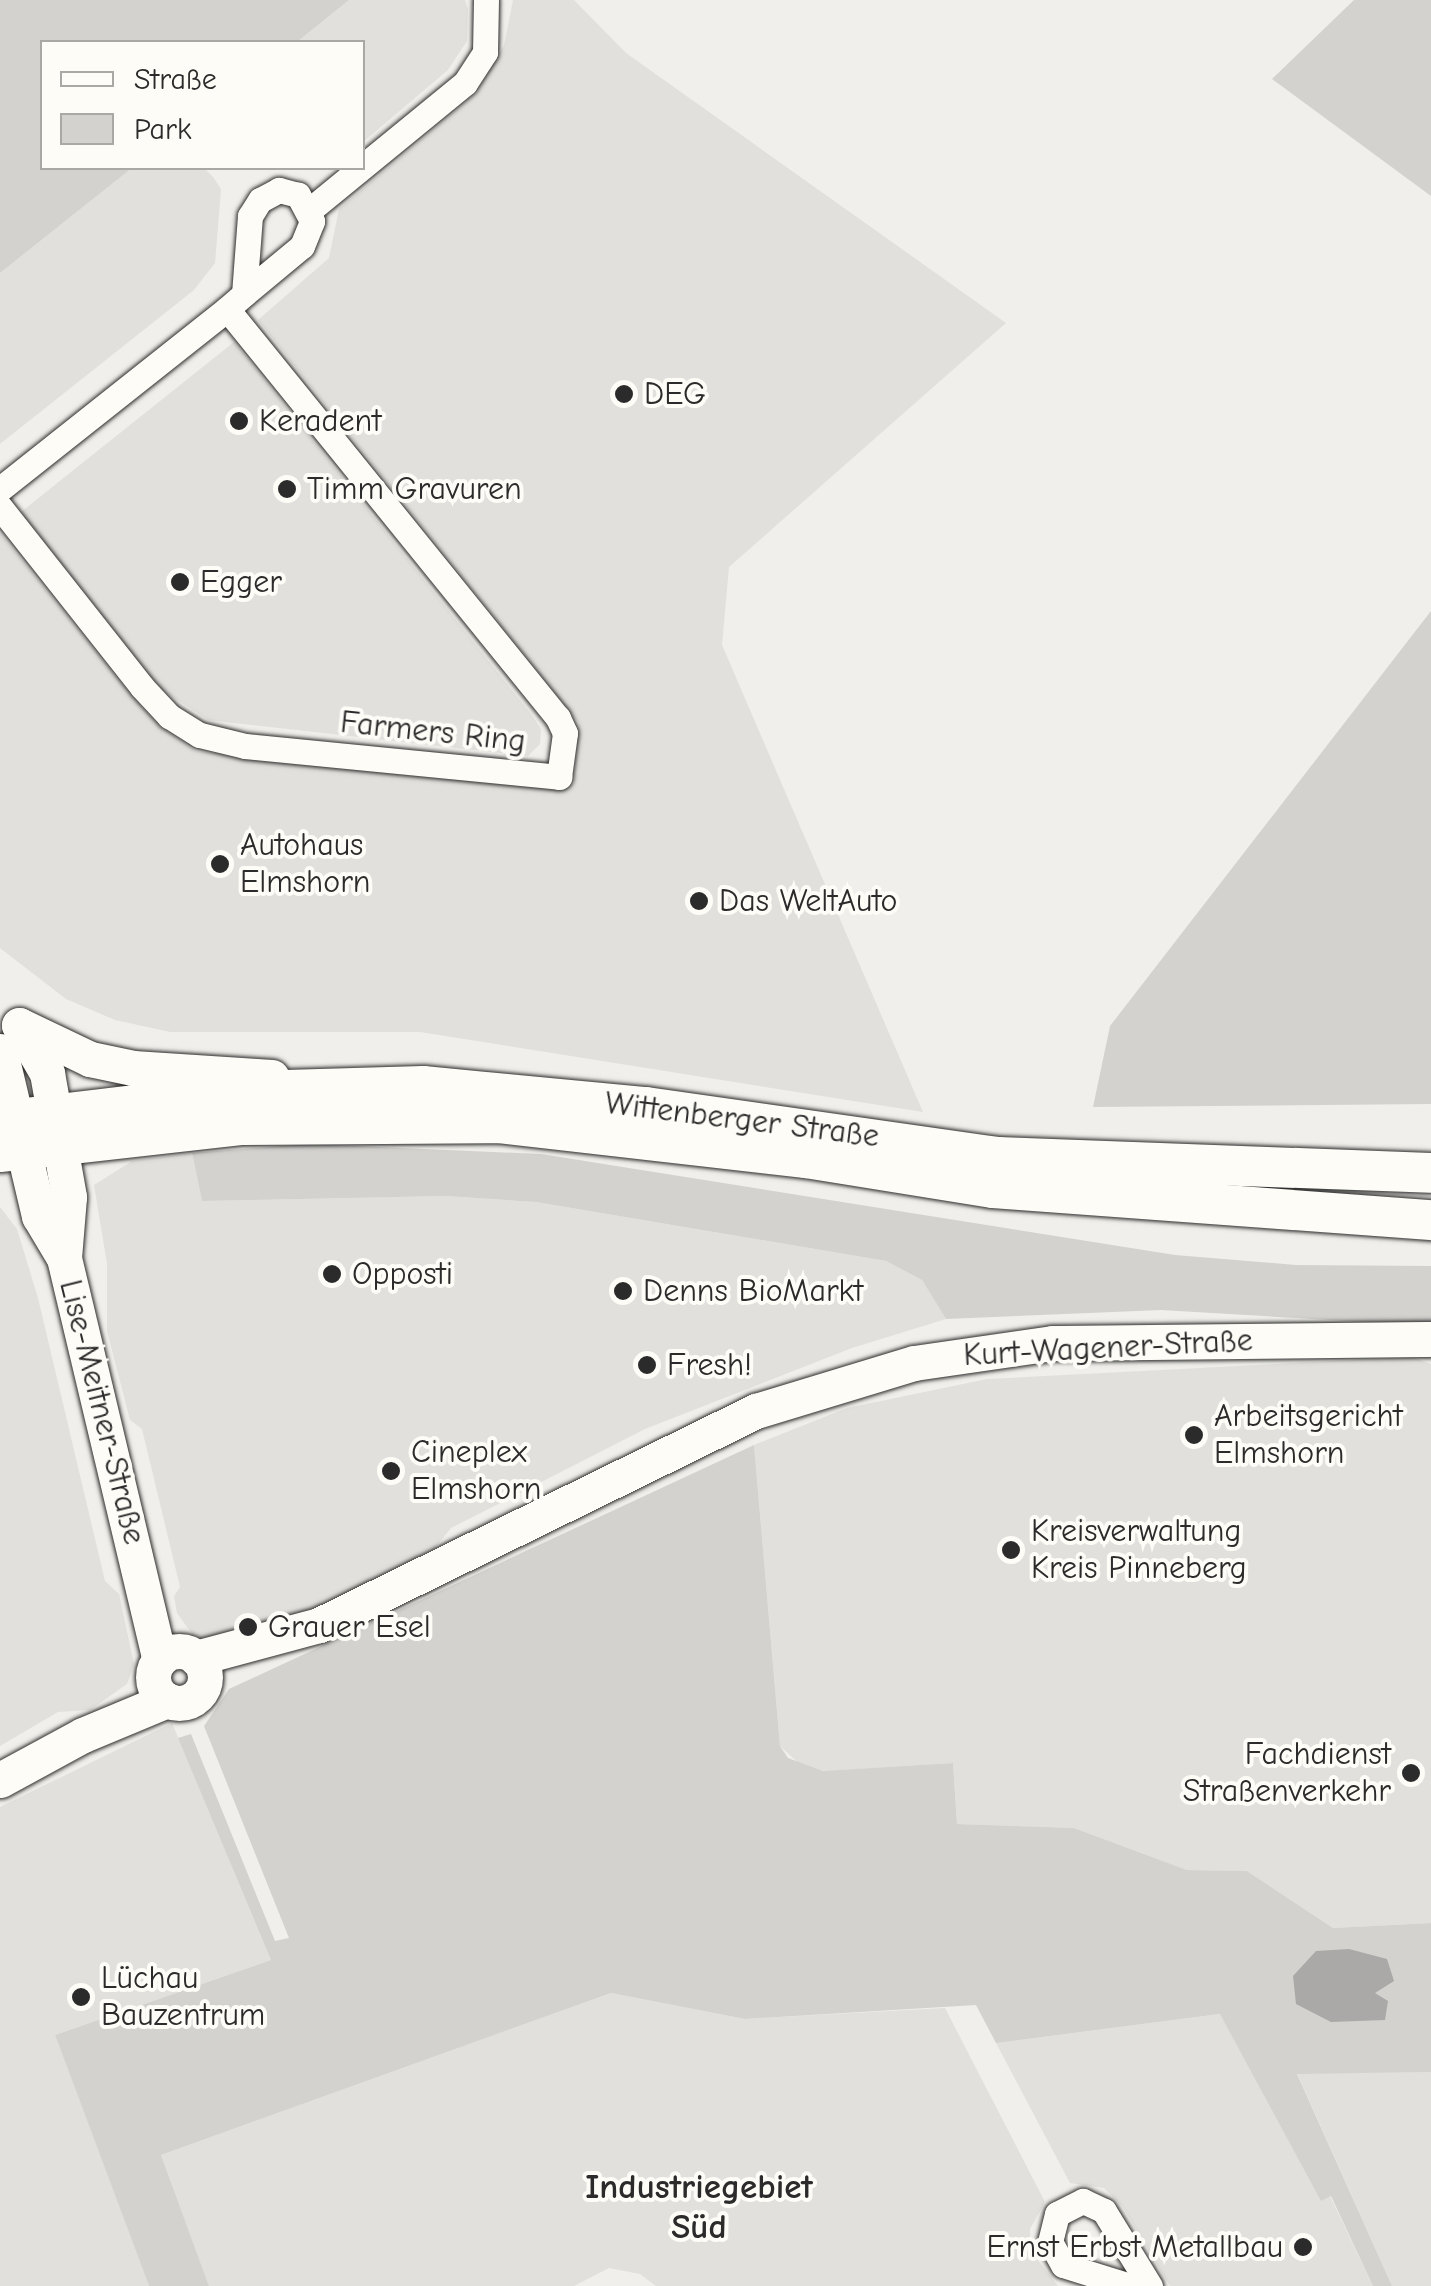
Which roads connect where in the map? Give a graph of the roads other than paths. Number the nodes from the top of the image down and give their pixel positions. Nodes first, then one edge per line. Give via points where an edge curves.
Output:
1 (486, 0) edge
2 (365, 165) edge
3 (359, 170) edge
4 (311, 209) junction
5 (236, 302) junction
6 (0, 489) edge
7 (0, 507) edge
8 (6, 1029) edge
9 (358, 1086) junction
10 (26, 1133) edge
11 (1431, 1173) edge
12 (1431, 1220) edge
13 (1431, 1339) edge
14 (177, 1671) junction
15 (0, 1780) edge
16 (1130, 2286) edge
17 (1150, 2286) edge

1 - 2 street via 485,52 465,83
3 - 4 street
4 - 5 street via 302,246
4 - 5 street via 298,195 279,190 260,200 250,216
5 - 6 street
5 - 7 street, Farmers Ring via 558,718 565,733 559,777 245,746 200,735 168,716 142,687
8 - 9 street via 132,1068
8 - 10 street via 42,1062
9 - 10 main road, Wittenberger Straße
9 - 11 main road, Wittenberger Straße via 513,1091 998,1156
10 - 12 main road, Wittenberger Straße via 497,1123 806,1158 993,1188
10 - 14 street, Lise-Meitner-Straße via 39,1216 64,1258 141,1565
13 - 14 street, Kurt-Wagener-Straße via 1053,1344 914,1362 756,1411 303,1630
14 - 15 street, Kurt-Wagener-Straße via 83,1735
16 - 17 street via 1062,2266 1050,2242 1057,2214 1073,2202 1104,2211

